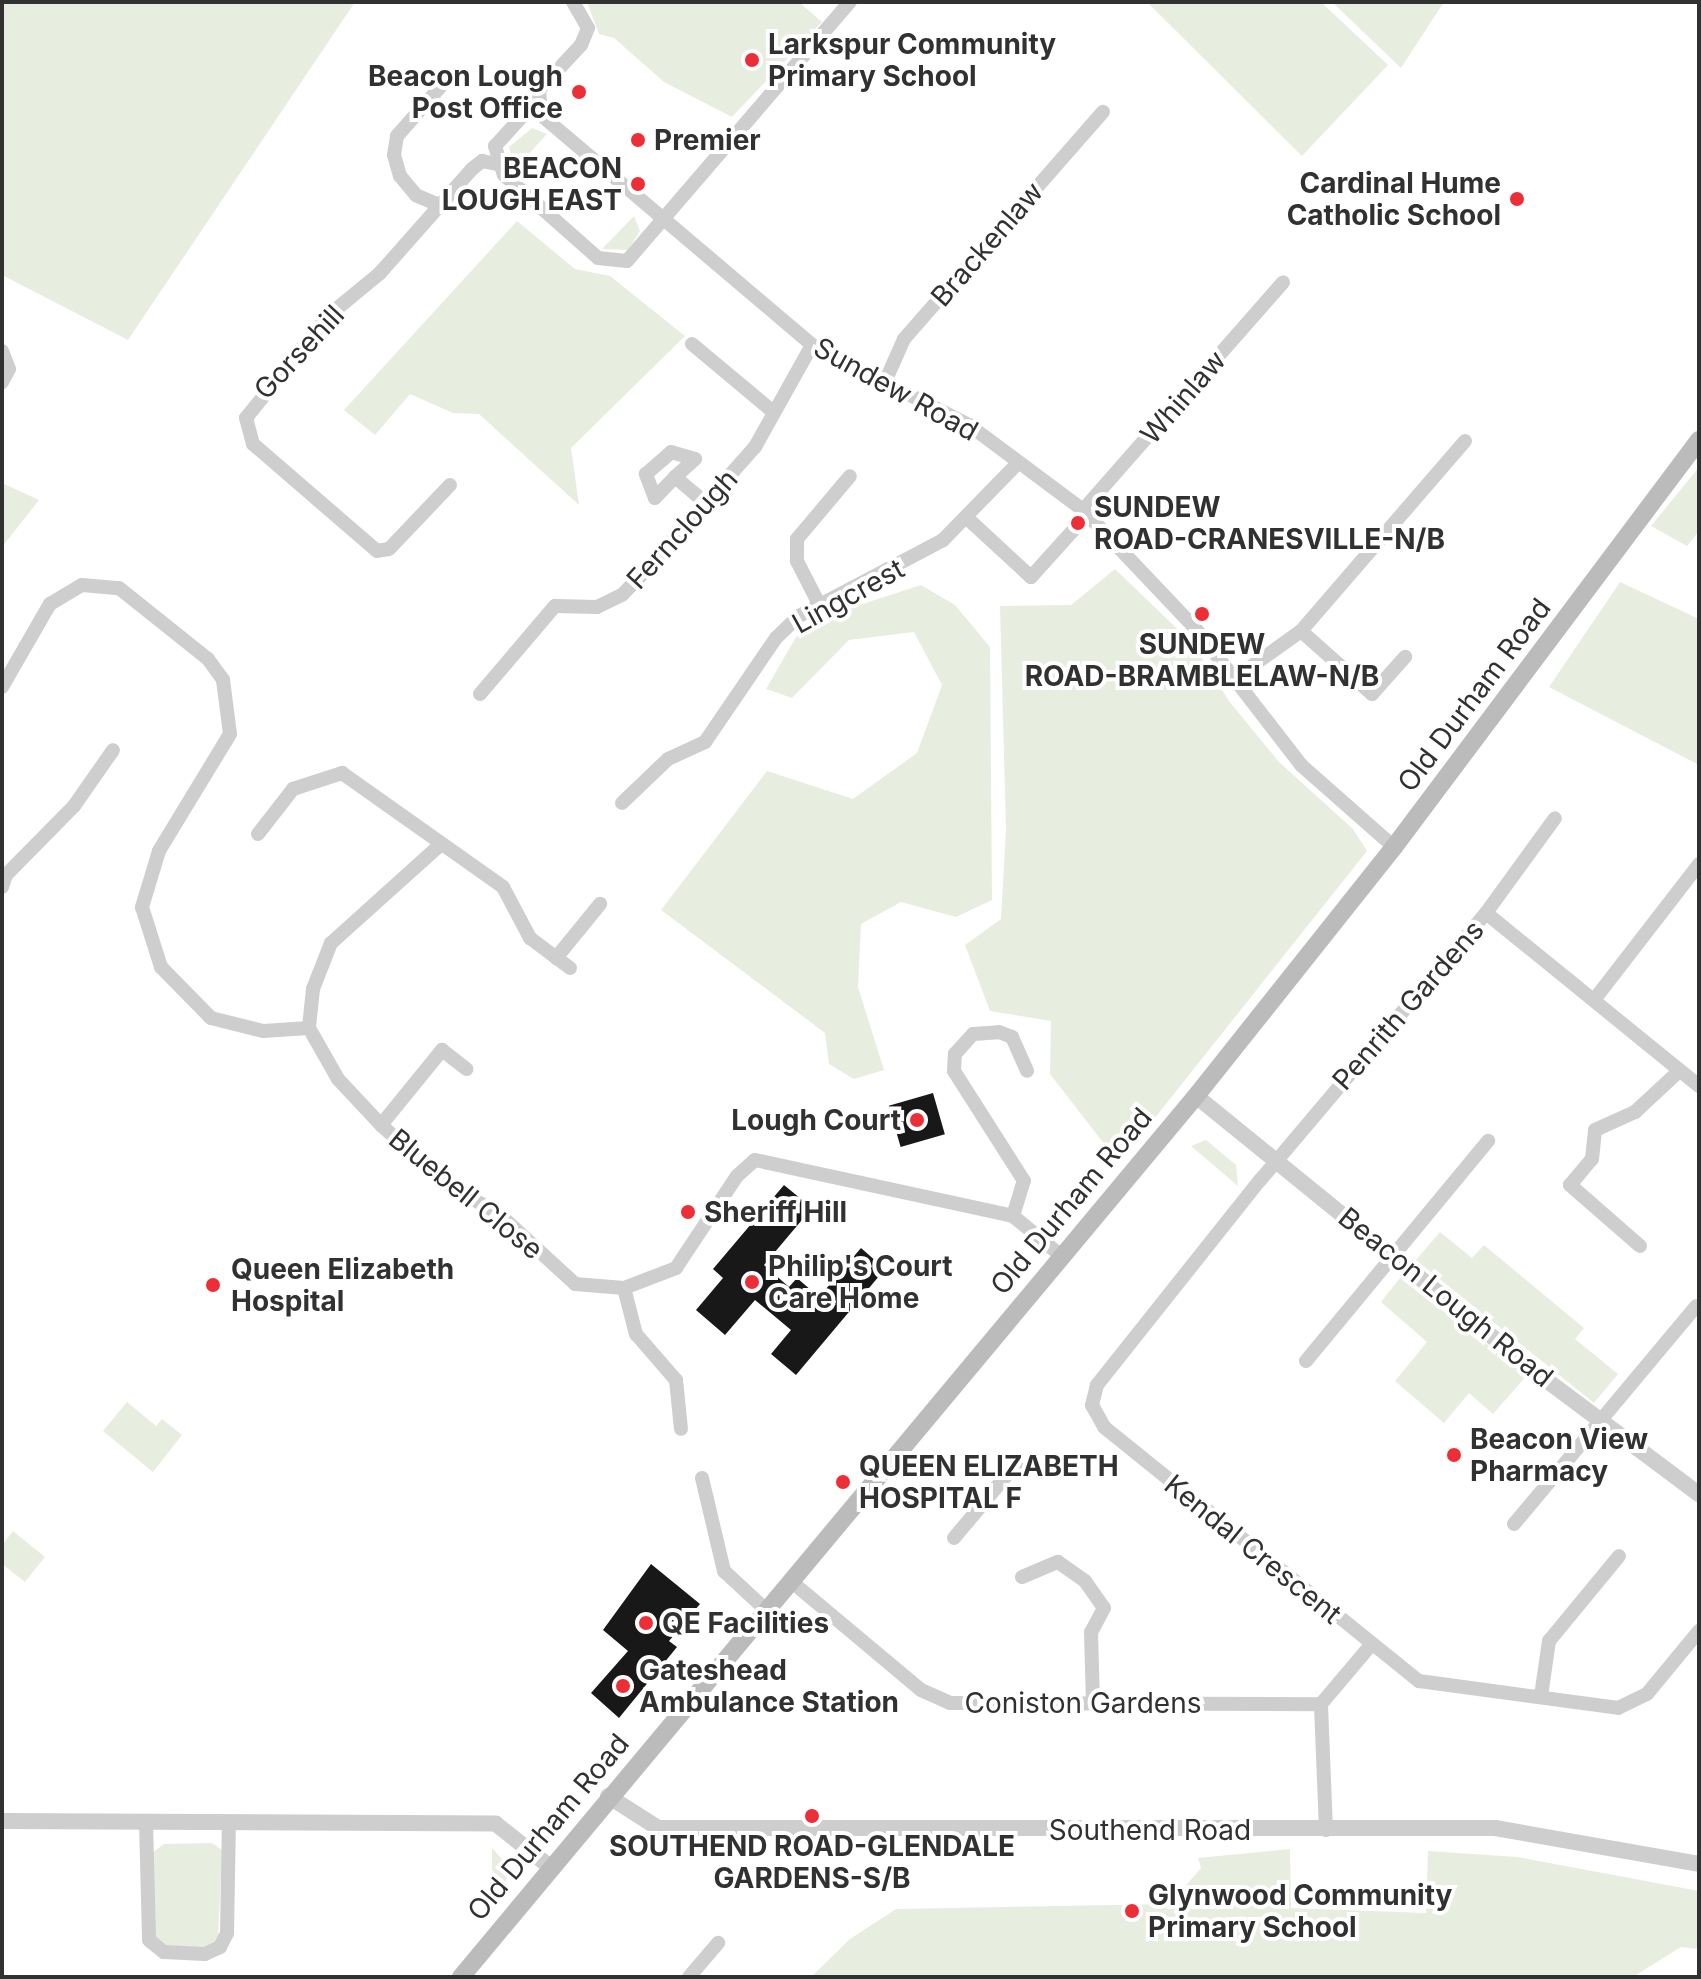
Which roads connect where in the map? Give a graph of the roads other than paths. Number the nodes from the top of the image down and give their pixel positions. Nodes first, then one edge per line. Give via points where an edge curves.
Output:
1 (573, 2) edge
2 (850, 2) edge
3 (449, 77) dead end
4 (536, 101) junction
5 (1103, 112) dead end
6 (498, 164) junction
7 (439, 205) junction
8 (663, 223) junction
9 (1283, 282) dead end
10 (692, 344) dead end
11 (812, 345) junction
12 (2, 351) edge
13 (2, 382) edge
14 (884, 384) junction
15 (772, 411) junction
16 (1699, 440) edge
17 (1465, 441) dead end
18 (1018, 463) junction
19 (850, 476) dead end
20 (675, 477) dead end
21 (450, 485) dead end
22 (707, 504) junction
23 (1085, 512) junction
24 (967, 518) junction
25 (820, 606) junction
26 (1301, 631) junction
27 (1405, 657) dead end
28 (1231, 681) junction
29 (2, 687) edge
30 (480, 694) dead end
31 (113, 750) dead end
32 (622, 803) dead end
33 (1555, 818) dead end
34 (258, 834) dead end
35 (440, 845) junction
36 (1394, 847) junction
37 (1699, 864) edge
38 (3, 878) edge
39 (600, 904) dead end
40 (1486, 913) junction
41 (556, 958) junction
42 (570, 968) dead end
43 (1594, 1000) junction
44 (309, 1028) junction
45 (466, 1069) dead end
46 (1027, 1071) dead end
47 (1678, 1072) junction
48 (1699, 1086) edge
49 (1196, 1096) junction
50 (381, 1125) junction
51 (1488, 1141) dead end
52 (1278, 1159) junction
53 (1013, 1216) junction
54 (1640, 1246) dead end
55 (1060, 1255) junction
56 (1396, 1256) junction
57 (624, 1288) junction
58 (1696, 1306) dead end
59 (1306, 1361) dead end
60 (1600, 1420) junction
61 (681, 1429) dead end
62 (1016, 1464) dead end
63 (702, 1478) dead end
64 (1699, 1494) edge
65 (1514, 1524) dead end
66 (954, 1538) dead end
67 (1619, 1556) dead end
68 (1022, 1577) dead end
69 (792, 1582) junction
70 (767, 1611) junction
71 (1699, 1631) edge
72 (1370, 1646) junction
73 (1541, 1696) junction
74 (1093, 1702) junction
75 (1321, 1704) junction
76 (608, 1796) junction
77 (2, 1821) edge
78 (146, 1822) junction
79 (229, 1823) junction
80 (1326, 1830) junction
81 (1699, 1864) edge
82 (549, 1866) junction
83 (718, 1943) dead end
84 (461, 1977) edge
85 (689, 1977) edge

1 - 4 street via 588,28
2 - 8 street
3 - 7 street via 397,136 394,155 400,176 416,195
4 - 6 street via 495,146
4 - 8 street, Sundew Road via 541,115
5 - 14 street, Brackenlaw via 904,339
6 - 7 street, Gorsehill via 482,161
6 - 8 street via 598,258 627,261
7 - 21 street, Gorsehill via 280,370 249,406 246,426 253,444 377,551 389,549
8 - 11 street, Sundew Road
9 - 23 street, Whinlaw
10 - 15 street
11 - 14 street, Sundew Road
11 - 15 street, Fernclough
12 - 13 street via 9,369
14 - 18 street, Sundew Road via 969,425
15 - 22 street, Fernclough via 755,447
16 - 36 main road, Old Durham Road
17 - 26 street
18 - 23 street, Sundew Road
18 - 24 street, Lingcrest
19 - 25 street via 797,539 797,561
20 - 22 street
22 - 30 street, Fernclough via 622,595 597,607 555,606
23 - 24 street, Whinlaw via 1031,577
23 - 28 street, Sundew Road via 1196,629
24 - 25 street, Lingcrest via 908,563
25 - 32 street, Lingcrest via 776,638 705,742 668,759
26 - 27 street via 1372,694
26 - 28 street
28 - 36 street, Sundew Road via 1301,765
29 - 44 street via 50,604 82,585 119,588 208,659 227,694 230,734 159,851 142,907 161,967 211,1018 263,1031
31 - 38 street via 74,806
33 - 40 street
34 - 35 street via 293,789 342,773
35 - 41 street via 503,887 530,938
35 - 44 street via 331,943 313,989
36 - 49 main road, Old Durham Road
37 - 43 street
39 - 41 street
40 - 43 street, Penrith Gardens
40 - 52 street, Penrith Gardens
41 - 42 street
43 - 47 street, Penrith Gardens
44 - 50 street, Bluebell Close via 338,1079
45 - 50 street via 442,1050
46 - 53 street via 1012,1037 999,1032 973,1034 955,1054 954,1071 1024,1181
47 - 48 street, Penrith Gardens
47 - 54 street via 1635,1112 1595,1130 1592,1159 1570,1185
49 - 52 street, Beacon Lough Road
49 - 55 main road, Old Durham Road
50 - 57 street, Bluebell Close via 447,1184 499,1214 575,1284
51 - 56 street
52 - 56 street, Beacon Lough Road
52 - 72 street, Kendal Crescent via 1097,1385 1092,1405 1104,1427
53 - 55 street, Bluebell Close
53 - 57 street, Bluebell Close via 755,1160 737,1176 676,1268
55 - 69 main road, Old Durham Road
56 - 59 street
56 - 60 street, Beacon Lough Road
57 - 61 street via 636,1334 676,1380
58 - 60 street
60 - 64 street, Beacon Lough Road
60 - 65 street
62 - 66 street
63 - 70 street via 724,1571
67 - 73 street via 1549,1641
68 - 74 street via 1058,1562 1085,1581 1104,1608 1091,1632
69 - 70 main road, Old Durham Road
69 - 74 street, Coniston Gardens via 910,1681 950,1703
70 - 76 main road, Old Durham Road
71 - 73 street, Kendal Crescent via 1633,1703 1618,1708
72 - 73 street, Kendal Crescent via 1433,1686
72 - 75 street
74 - 75 street, Coniston Gardens
75 - 80 street
76 - 80 street, Southend Road via 658,1828
76 - 82 main road, Old Durham Road
77 - 78 street
78 - 79 street
78 - 79 street via 149,1940 164,1952 205,1954 220,1947 227,1933
79 - 82 street via 496,1824
80 - 81 street, Southend Road via 1495,1828
82 - 84 main road, Old Durham Road
83 - 85 street

